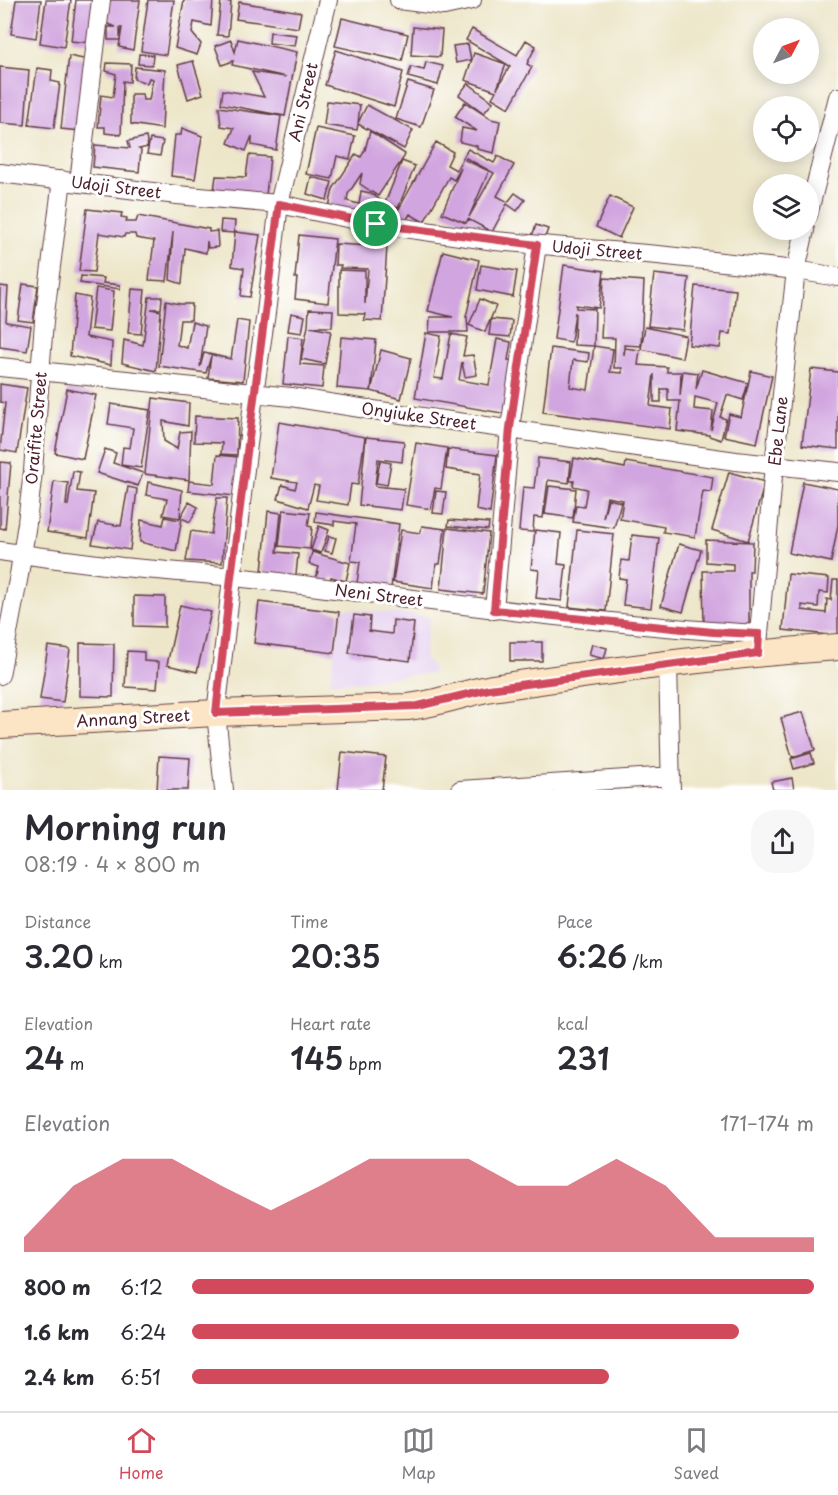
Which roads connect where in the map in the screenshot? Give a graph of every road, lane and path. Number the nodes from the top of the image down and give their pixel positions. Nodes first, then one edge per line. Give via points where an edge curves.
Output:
1 (101, 0) edge
2 (328, 0) edge
3 (399, 0) edge
4 (472, 0) edge
5 (838, 97) edge
6 (835, 121) edge
7 (0, 173) edge
8 (819, 177) edge
9 (70, 181) junction
10 (279, 204) junction
11 (803, 240) edge
12 (537, 245) junction
13 (796, 270) junction
14 (838, 277) edge
15 (0, 367) edge
16 (41, 371) junction
17 (254, 394) junction
18 (510, 428) junction
19 (774, 465) junction
20 (838, 472) edge
21 (0, 551) edge
22 (23, 554) junction
23 (231, 577) junction
24 (494, 610) junction
25 (758, 643) junction
26 (838, 647) edge
27 (668, 664) junction
28 (0, 675) edge
29 (216, 713) junction
30 (0, 725) edge
31 (671, 783) edge
32 (224, 790) edge
33 (460, 790) edge

1 - 9 street, Oraifite Street
2 - 10 street, Ani Street
3 - 4 street via 444,6
5 - 6 street
6 - 8 street
7 - 9 street, Udoji Street
9 - 10 street, Udoji Street
9 - 16 street, Oraifite Street via 44,321
10 - 12 street, Udoji Street via 376,224
10 - 17 street, Ani Street
11 - 13 street, Ebe Lane
12 - 13 street, Udoji Street
12 - 18 street
13 - 14 street, Udoji Street
13 - 19 street, Ebe Lane
15 - 16 street, Onyiuke Street
16 - 17 street, Onyiuke Street
16 - 22 street, Oraifite Street
17 - 18 street, Onyiuke Street
17 - 23 street, Ani Street
18 - 19 street, Onyiuke Street
18 - 24 street
19 - 20 street, Onyiuke Street
19 - 25 street, Ebe Lane
21 - 22 street, Neni Street
22 - 23 street, Neni Street
22 - 28 street, Oraifite Street
23 - 24 street, Neni Street
23 - 29 street, Ani Street
24 - 25 street, Neni Street via 713,632
25 - 26 main road, Annang Street
25 - 27 main road, Annang Street
27 - 29 main road, Annang Street via 489,689 418,706
27 - 31 street
29 - 30 main road, Annang Street
29 - 32 street, Ani Street
31 - 33 street

